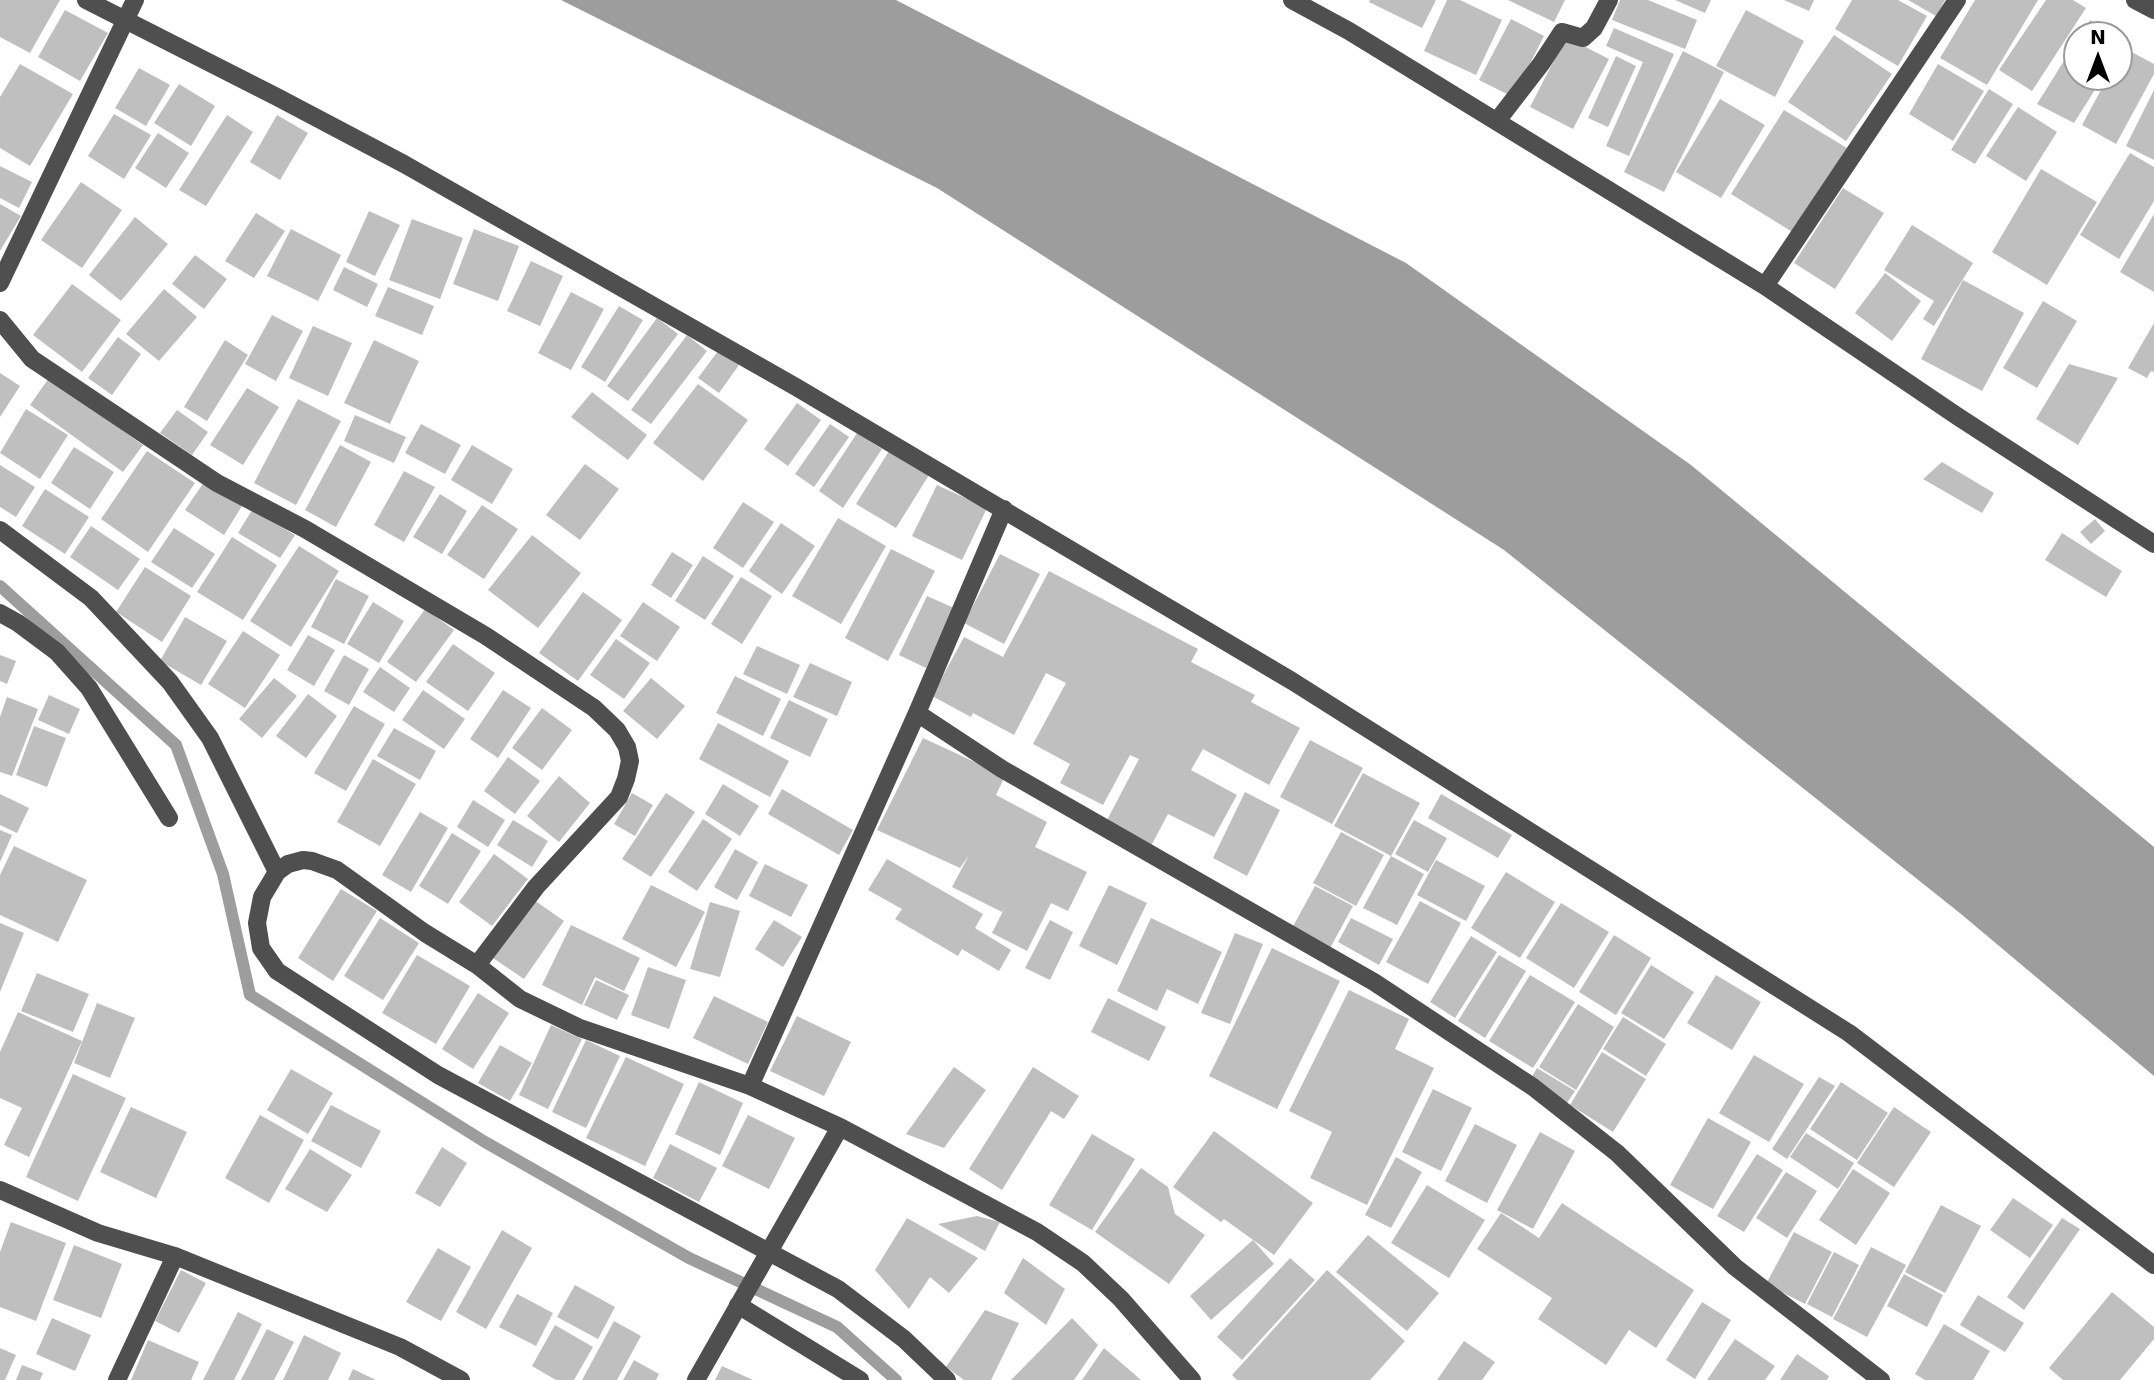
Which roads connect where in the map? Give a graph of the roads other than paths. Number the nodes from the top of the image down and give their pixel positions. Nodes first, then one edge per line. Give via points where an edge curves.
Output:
1 (86, 0) edge
2 (135, 0) edge
3 (1292, 0) edge
4 (1609, 0) edge
5 (1957, 0) edge
6 (2135, 0) edge
7 (2154, 10) edge
8 (124, 19) junction
9 (1497, 121) junction
10 (0, 283) edge
11 (1765, 286) junction
12 (0, 320) edge
13 (1004, 509) junction
14 (0, 530) edge
15 (2151, 535) edge
16 (0, 613) edge
17 (917, 713) junction
18 (169, 818) dead end
19 (277, 872) junction
20 (477, 965) junction
21 (750, 1086) junction
22 (840, 1127) junction
23 (0, 1190) edge
24 (768, 1253) junction
25 (175, 1256) junction
26 (2154, 1265) edge
27 (741, 1300) junction
28 (117, 1380) edge
29 (461, 1380) edge
30 (696, 1380) edge
31 (860, 1380) edge
32 (947, 1380) edge
33 (1192, 1380) edge
34 (1881, 1380) edge

1 - 8 street
2 - 8 street
3 - 9 street
4 - 9 street via 1594,29 1583,38 1562,32
5 - 11 street
6 - 7 street
8 - 10 street
8 - 13 street via 404,164
9 - 11 street
11 - 15 street via 1957,416
12 - 20 street via 32,359 217,483 305,529 486,636 594,708 617,730 630,761 619,797 536,887
13 - 17 street
13 - 26 street via 1293,681 1849,1033
14 - 19 street via 91,598 170,682 210,738
16 - 18 street via 57,652 89,688
17 - 21 street
17 - 34 street via 1002,769 1374,982 1533,1087 1617,1153 1735,1267
19 - 20 street via 303,860 337,870
19 - 24 street via 262,897 257,923 261,948 277,971 438,1075
20 - 21 street via 520,999 580,1028
21 - 22 street
22 - 24 street
22 - 33 street via 1037,1232 1083,1263
23 - 25 street via 98,1233
24 - 27 street
24 - 32 street via 838,1289 904,1339
25 - 28 street
25 - 29 street via 400,1347
27 - 30 street
27 - 31 street

